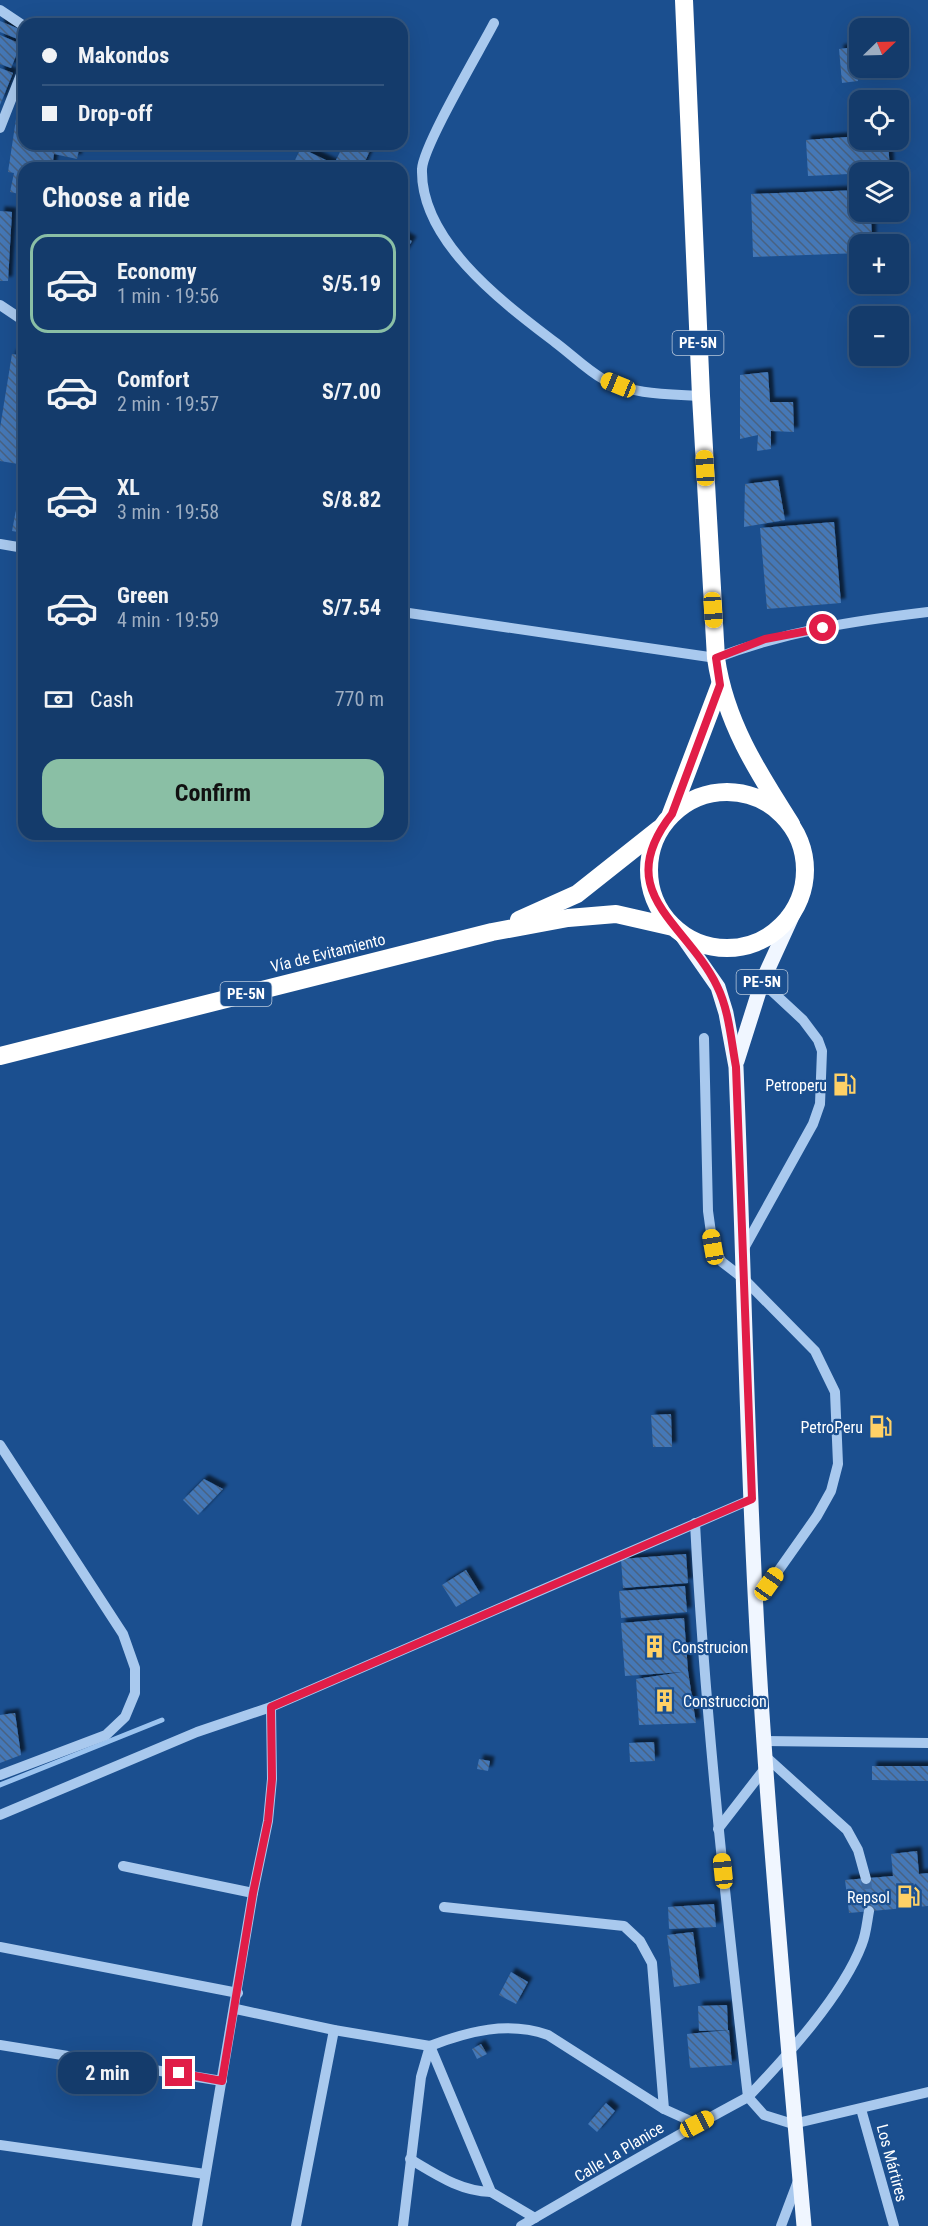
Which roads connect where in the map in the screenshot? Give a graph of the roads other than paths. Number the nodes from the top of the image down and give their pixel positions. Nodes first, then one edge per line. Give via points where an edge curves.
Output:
1 (684, 0) edge
2 (0, 10) edge
3 (18, 22) edge
4 (494, 23) dead end
5 (18, 82) edge
6 (0, 128) edge
7 (0, 305) edge
8 (18, 317) edge
9 (701, 396) junction
10 (0, 544) edge
11 (18, 547) edge
12 (928, 612) edge
13 (408, 613) edge
14 (716, 658) junction
15 (720, 685) junction
16 (666, 821) junction
17 (790, 824) junction
18 (799, 901) junction
19 (677, 930) junction
20 (492, 932) junction
21 (762, 982) junction
22 (704, 1038) dead end
23 (0, 1056) edge
24 (736, 1067) junction
25 (743, 1250) junction
26 (744, 1279) junction
27 (0, 1446) edge
28 (752, 1499) junction
29 (694, 1523) junction
30 (757, 1602) junction
31 (271, 1707) junction
32 (928, 1743) edge
33 (765, 1755) junction
34 (0, 1775) edge
35 (0, 1815) edge
36 (718, 1829) junction
37 (123, 1866) dead end
38 (866, 1879) tunnel mouth
39 (253, 1893) junction
40 (444, 1907) dead end
41 (869, 1911) tunnel mouth
42 (0, 1947) edge
43 (238, 1993) junction
44 (236, 2009) junction
45 (334, 2030) junction
46 (0, 2045) edge
47 (430, 2046) junction
48 (790, 2053) junction
49 (222, 2081) junction
50 (928, 2092) edge
51 (748, 2097) junction
52 (664, 2109) junction
53 (861, 2109) junction
54 (697, 2124) junction
55 (793, 2124) junction
56 (0, 2145) edge
57 (410, 2159) junction
58 (205, 2174) junction
59 (800, 2177) junction
60 (491, 2192) junction
61 (535, 2218) junction
62 (197, 2226) edge
63 (296, 2226) edge
64 (403, 2226) edge
65 (521, 2226) edge
66 (781, 2226) edge
67 (804, 2226) edge
68 (894, 2226) edge

1 - 9 highway, PE-5N
2 - 3 street
4 - 9 street via 435,134 422,168 426,200 439,227 465,265 518,314 603,379 633,391
5 - 6 street
7 - 8 street
9 - 14 highway, PE-5N
10 - 11 street
12 - 14 street via 765,639
13 - 14 street
14 - 15 highway, PE-5N
15 - 16 highway, PE-5N
15 - 17 highway, PE-5N via 756,773
16 - 17 highway via 694,798 720,792 747,794 771,805
16 - 19 highway via 650,853 649,880 657,905
16 - 20 highway, Vía de Evitamiento / PE-5N via 578,894
17 - 18 highway via 805,862 805,882
18 - 19 highway via 769,936 748,946 702,944
18 - 21 main road, PE-5N
19 - 20 highway, Vía de Evitamiento / PE-5N via 616,914
19 - 24 main road, PE-5N via 718,987
20 - 23 highway, Vía de Evitamiento / PE-5N
21 - 24 main road, PE-5N
21 - 25 street via 803,1020 818,1040 822,1051 820,1104 813,1124
22 - 26 street via 710,1229 713,1247 722,1262
24 - 25 main road, PE-5N
25 - 26 main road, PE-5N
26 - 28 main road, PE-5N
26 - 30 street via 815,1351 836,1392 838,1464 831,1491
27 - 34 street via 123,1634 135,1668 135,1693 125,1717 106,1735
28 - 29 street
28 - 30 main road, PE-5N
29 - 31 street
29 - 36 street
30 - 33 main road, PE-5N
31 - 35 street via 197,1732
31 - 39 street via 268,1821
32 - 33 street
33 - 36 street
33 - 38 street via 847,1830 858,1850
33 - 48 main road, PE-5N
36 - 51 street
37 - 39 street
39 - 43 street
40 - 52 street via 624,1926 640,1941 652,1963
41 - 48 street, Calle La Planice via 863,1942 850,1970
42 - 43 street
43 - 44 street
44 - 45 street
44 - 49 street
45 - 47 street
45 - 63 street
46 - 49 street
47 - 52 street via 471,2032 528,2028 548,2035
47 - 57 street via 421,2077
47 - 60 street
48 - 51 street, Calle La Planice
48 - 55 main road, PE-5N
49 - 58 street
50 - 53 street
51 - 54 street, Calle La Planice
51 - 55 street via 764,2115
52 - 54 street
53 - 55 street
53 - 68 street, Los Mártires
54 - 61 street, Calle La Planice
55 - 59 main road, PE-5N
56 - 58 street
57 - 60 street via 464,2188
57 - 64 street
58 - 62 street
59 - 66 street
59 - 67 main road, PE-5N
60 - 61 street
61 - 65 street, Calle La Planice

